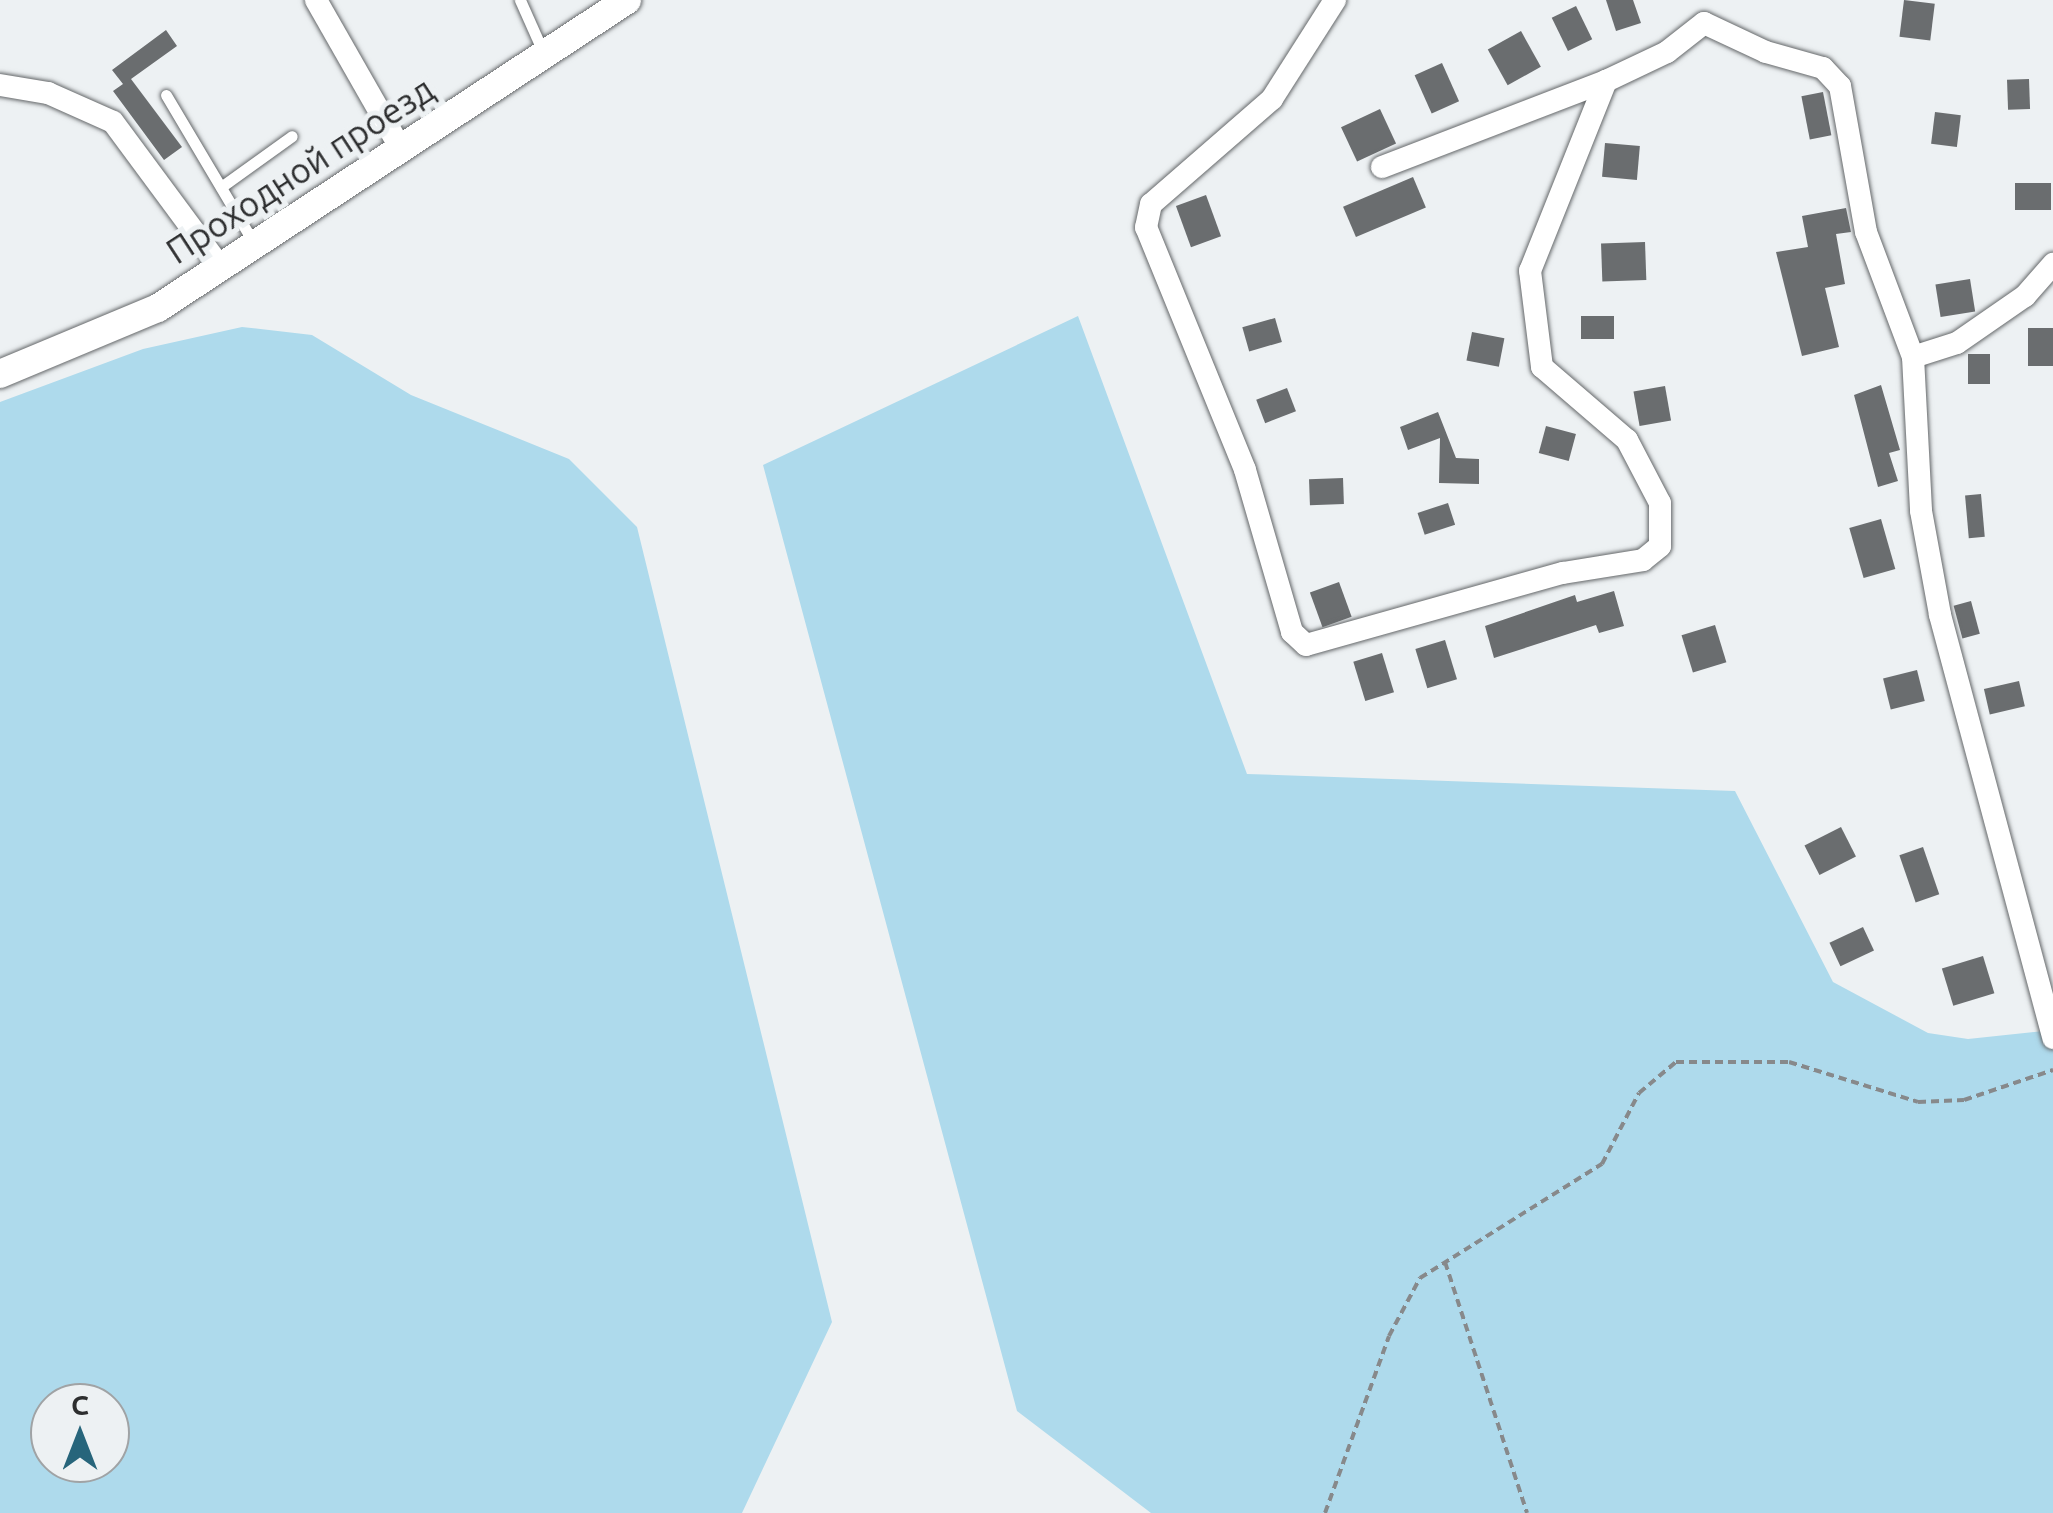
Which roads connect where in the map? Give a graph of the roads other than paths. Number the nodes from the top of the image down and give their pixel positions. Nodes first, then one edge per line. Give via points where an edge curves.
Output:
1 (316, 0) edge
2 (520, 0) edge
3 (627, 0) edge
4 (1334, 0) edge
5 (1704, 12) edge
6 (544, 54) junction
7 (1606, 81) junction
8 (0, 85) edge
9 (166, 95) dead end
10 (292, 136) dead end
11 (401, 149) junction
12 (1382, 167) dead end
13 (221, 188) junction
14 (255, 245) junction
15 (2053, 264) edge
16 (222, 268) junction
17 (1913, 358) junction
18 (0, 374) edge
19 (2053, 1038) edge

1 - 11 street
2 - 6 lane
3 - 6 street, Проходной проезд
4 - 7 street via 1272,99 1151,204 1146,226 1245,470 1292,632 1306,645 1563,573 1643,560 1660,546 1660,503 1628,440 1542,368 1530,271
5 - 7 street via 1667,52
5 - 17 street via 1823,68 1840,86 1866,232
6 - 11 street, Проходной проезд
7 - 12 street
8 - 16 street via 48,92 113,122
9 - 13 lane
10 - 13 lane
11 - 14 street, Проходной проезд
13 - 14 lane
14 - 16 street, Проходной проезд
15 - 17 street via 2024,296 1957,343
16 - 18 street, Проходной проезд via 104,334
17 - 19 street via 1921,512 1940,615

